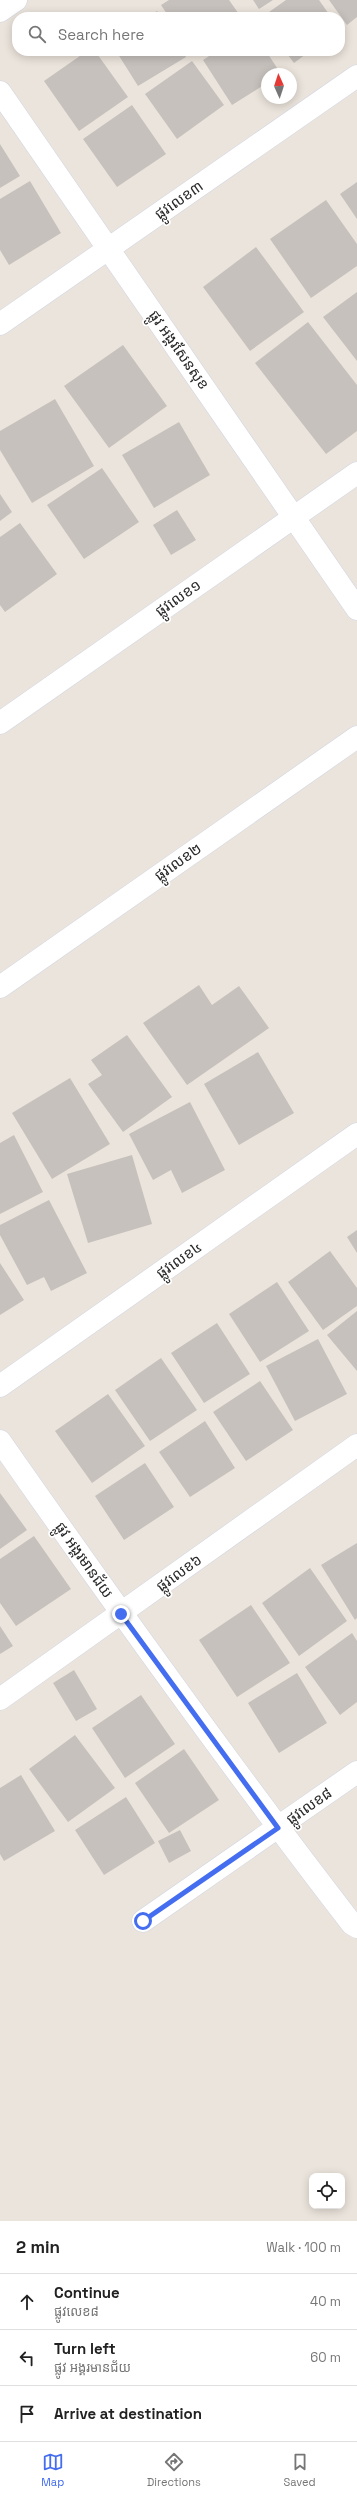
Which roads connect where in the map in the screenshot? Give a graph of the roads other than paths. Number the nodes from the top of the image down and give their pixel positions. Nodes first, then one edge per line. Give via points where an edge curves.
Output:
1 (16, 0) edge
2 (0, 11) edge
3 (357, 76) edge
4 (0, 92) edge
5 (108, 249) junction
6 (0, 324) edge
7 (357, 473) edge
8 (294, 517) junction
9 (357, 609) edge
10 (0, 723) edge
11 (357, 737) edge
12 (0, 987) edge
13 (357, 1134) edge
14 (0, 1386) edge
15 (0, 1441) edge
16 (357, 1445) edge
17 (121, 1614) junction
18 (0, 1699) edge
19 (357, 1772) edge
20 (278, 1828) junction
21 (143, 1921) dead end
22 (357, 1927) edge

1 - 2 street
3 - 5 street, ផ្លូវលេខ៣
4 - 5 street, ផ្លូវ អង្គរសែនសុខ
5 - 6 street, ផ្លូវលេខ៣
5 - 8 street, ផ្លូវ អង្គរសែនសុខ
7 - 8 street, ផ្លូវលេខ១
8 - 9 street, ផ្លូវ អង្គរសែនសុខ
8 - 10 street, ផ្លូវលេខ១
11 - 12 street, ផ្លូវលេខ២
13 - 14 street, ផ្លូវលេខ៤
15 - 17 street, ផ្លូវ អង្គរមានជ័យ
16 - 17 street, ផ្លូវលេខ៦
17 - 18 street, ផ្លូវលេខ៦
17 - 20 street, ផ្លូវ អង្គរមានជ័យ
19 - 20 street, ផ្លូវលេខ៨
20 - 21 street, ផ្លូវលេខ៨
20 - 22 street, ផ្លូវ អង្គរមានជ័យ via 352,1924

